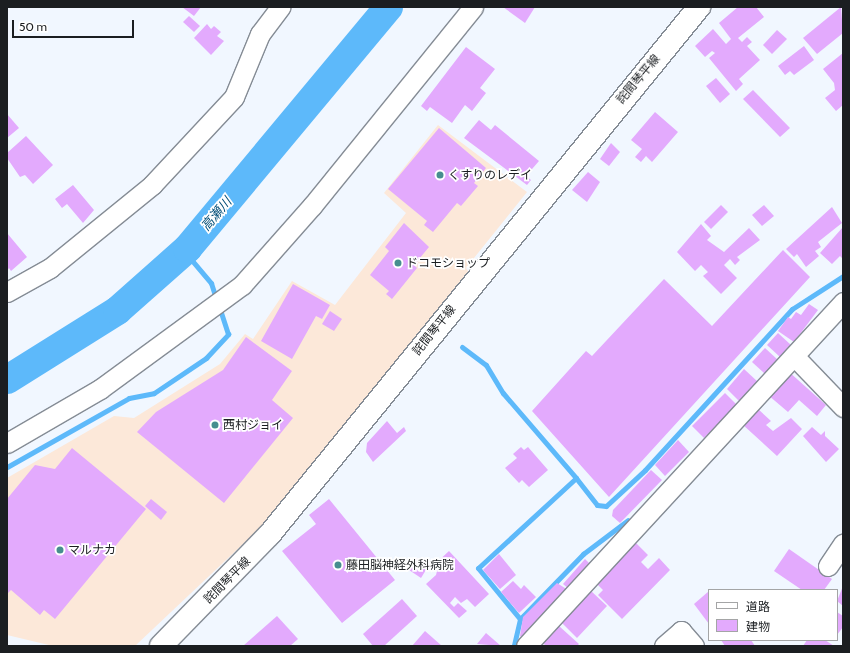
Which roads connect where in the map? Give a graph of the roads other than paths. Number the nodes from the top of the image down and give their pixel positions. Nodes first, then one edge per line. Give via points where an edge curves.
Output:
1 (280, 7) edge
2 (474, 7) edge
3 (699, 7) edge
4 (7, 292) edge
5 (843, 302) edge
6 (794, 356) junction
7 (843, 407) edge
8 (7, 443) edge
9 (843, 544) edge
10 (828, 566) dead end
11 (161, 646) edge
12 (526, 646) edge
13 (664, 646) edge
14 (694, 646) edge

1 - 4 street via 260,34 234,97 152,185 50,268
2 - 8 street via 312,206 242,284 100,389
3 - 11 main road, 詫間琴平線 via 270,534
5 - 6 street
6 - 7 street
6 - 12 street
9 - 10 street
13 - 14 street via 681,631

